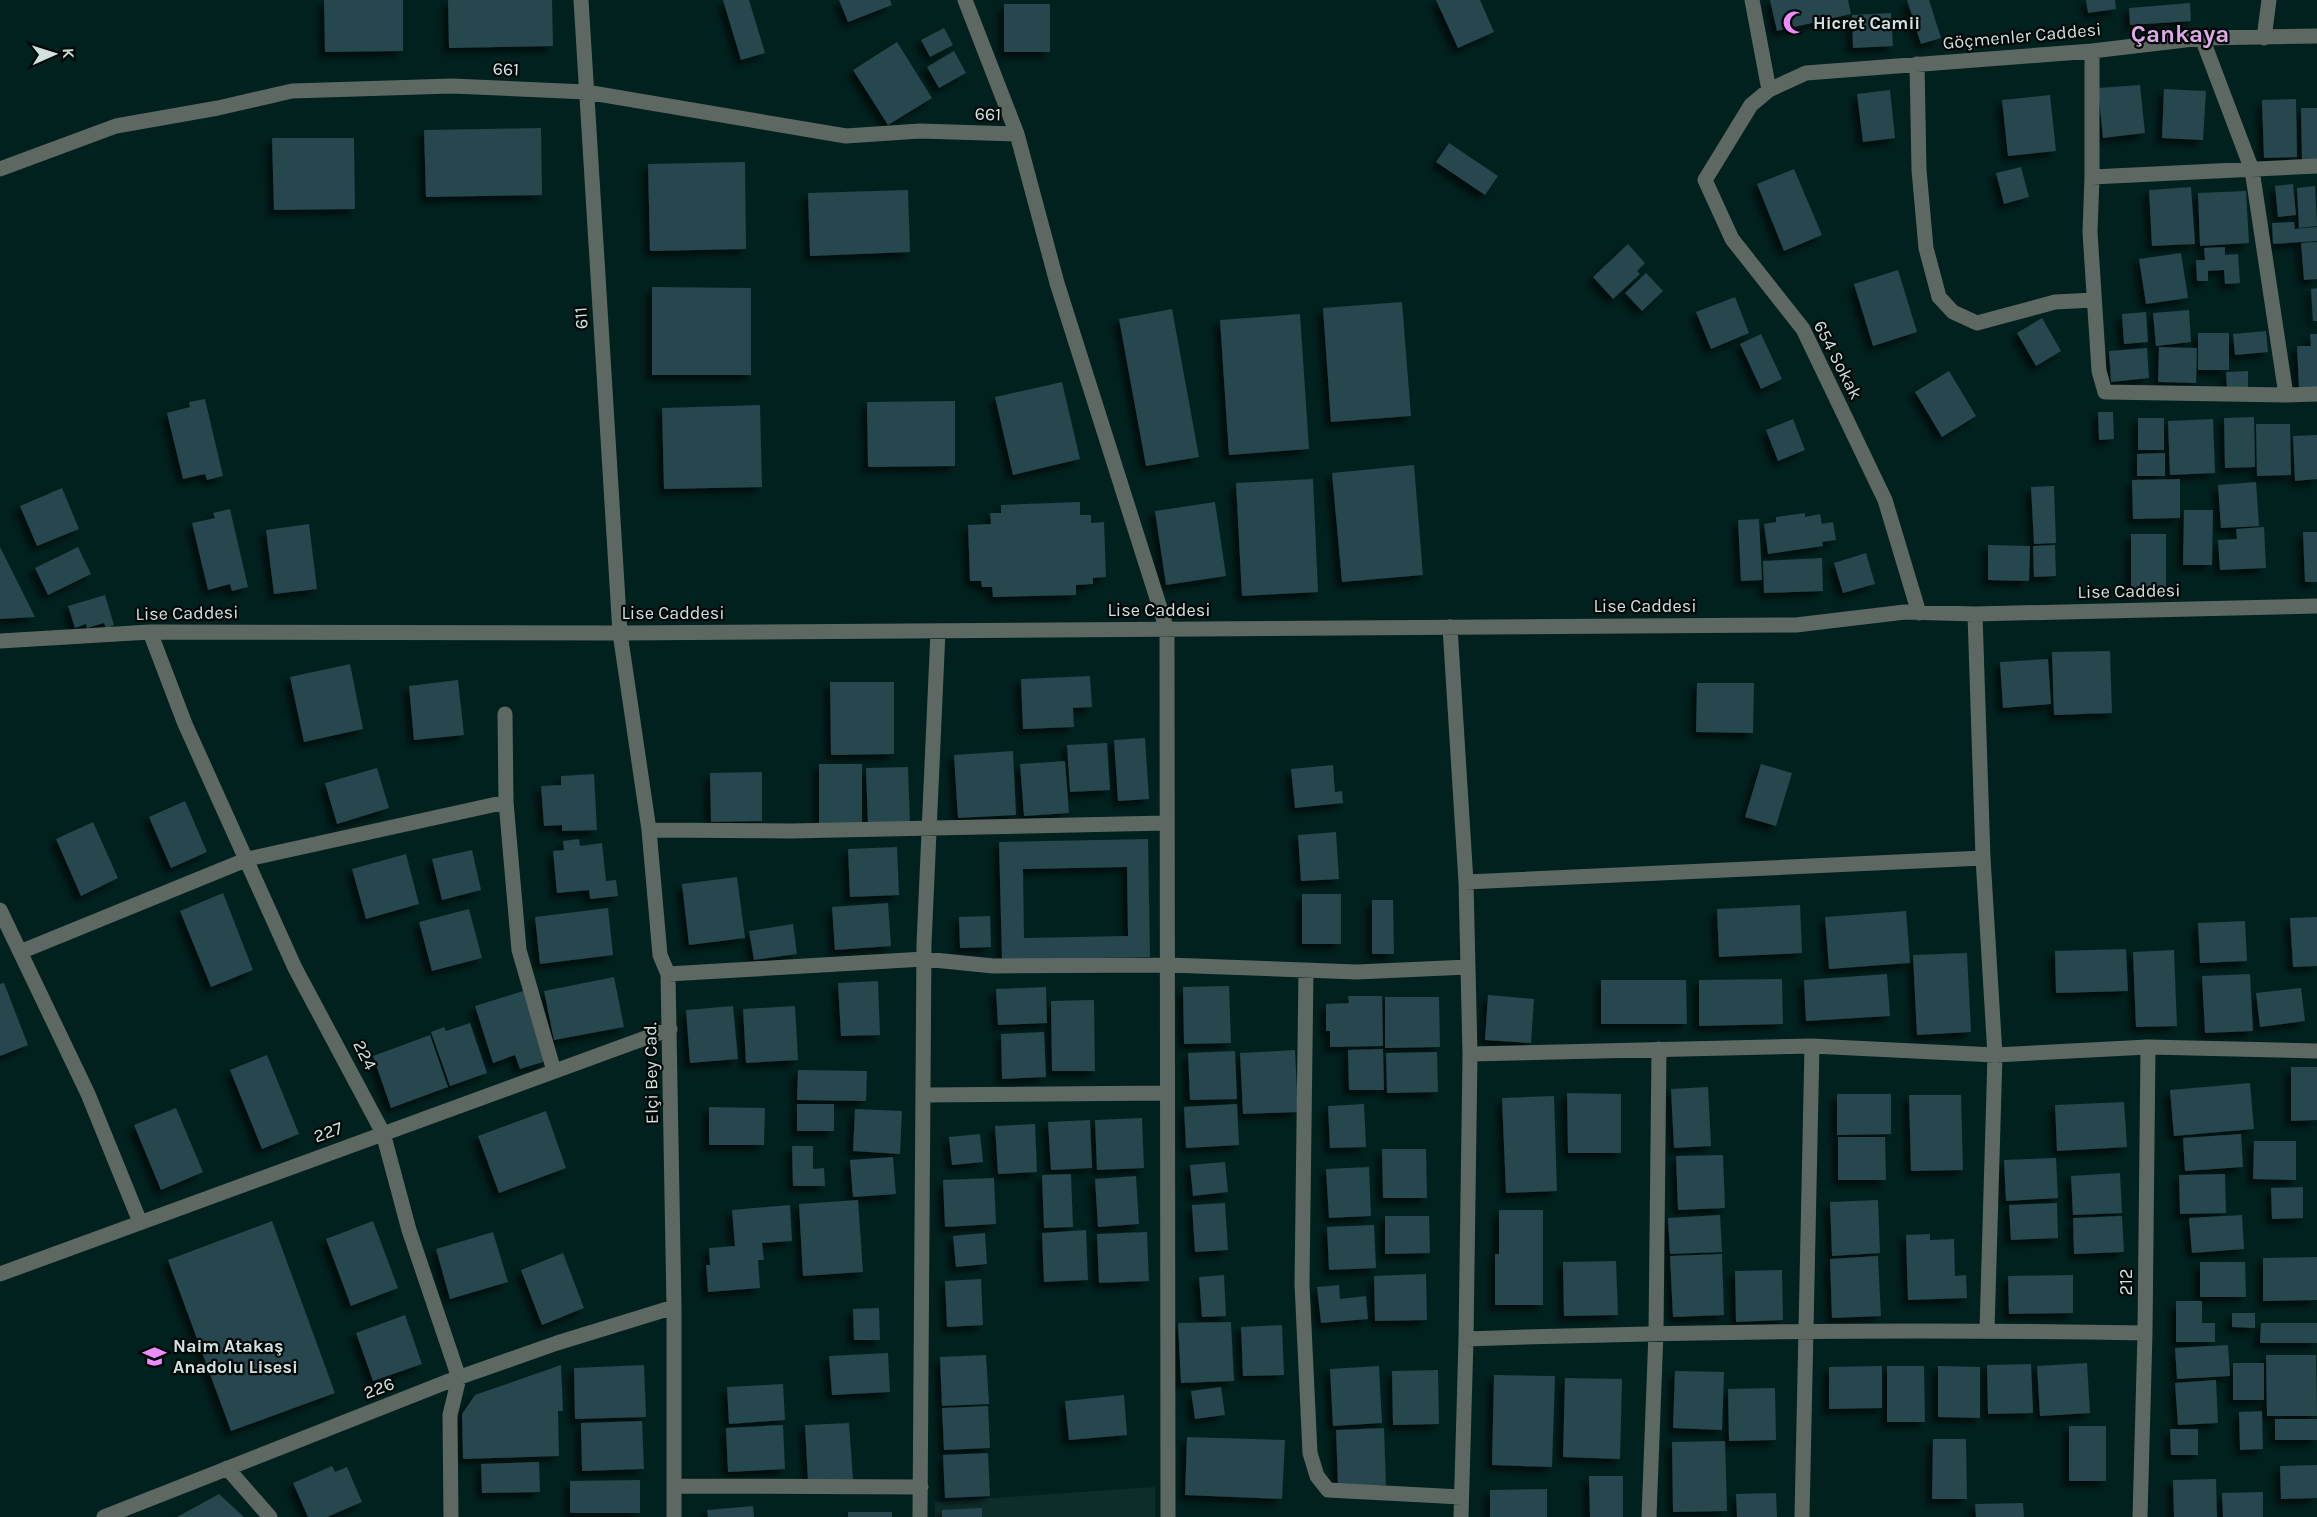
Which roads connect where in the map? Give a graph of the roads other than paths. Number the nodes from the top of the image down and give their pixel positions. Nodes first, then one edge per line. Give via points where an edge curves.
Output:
1 (581, 0) edge
2 (965, 0) edge
3 (1752, 0) edge
4 (2269, 0) edge
5 (2317, 36) edge
6 (2202, 38) junction
7 (2264, 38) junction
8 (2092, 51) junction
9 (1917, 64) junction
10 (1769, 90) junction
11 (586, 92) junction
12 (1017, 134) junction
13 (2317, 166) edge
14 (0, 169) edge
15 (2252, 170) junction
16 (2092, 177) junction
17 (2094, 300) junction
18 (2317, 394) edge
19 (2286, 395) junction
20 (2317, 606) edge
21 (1918, 613) junction
22 (1975, 614) junction
23 (1450, 627) junction
24 (1167, 630) junction
25 (939, 631) junction
26 (150, 632) junction
27 (620, 633) junction
28 (0, 641) edge
29 (505, 714) dead end
30 (506, 802) junction
31 (1167, 823) junction
32 (929, 827) junction
33 (650, 830) junction
34 (1983, 858) junction
35 (248, 859) junction
36 (1466, 882) junction
37 (0, 910) edge
38 (20, 952) junction
39 (924, 959) junction
40 (1167, 965) junction
41 (1467, 967) junction
42 (1306, 970) junction
43 (668, 974) junction
44 (670, 1029) junction
45 (1812, 1046) junction
46 (2148, 1047) junction
47 (1659, 1050) junction
48 (2317, 1051) edge
49 (1470, 1054) junction
50 (1995, 1054) junction
51 (554, 1071) junction
52 (1167, 1093) junction
53 (924, 1095) junction
54 (383, 1133) junction
55 (140, 1222) junction
56 (0, 1274) edge
57 (674, 1307) junction
58 (1987, 1330) junction
59 (1656, 1332) junction
60 (2145, 1332) junction
61 (1805, 1333) junction
62 (1466, 1339) junction
63 (459, 1378) junction
64 (227, 1468) junction
65 (675, 1486) junction
66 (921, 1487) junction
67 (1461, 1497) junction
68 (104, 1517) edge
69 (270, 1517) edge
70 (451, 1517) edge
71 (674, 1517) edge
72 (920, 1517) edge
73 (1168, 1517) edge
74 (1461, 1517) edge
75 (1649, 1517) edge
76 (1803, 1517) edge
77 (2140, 1517) edge

1 - 11 street, 611
2 - 12 street
3 - 10 street
4 - 7 street
5 - 7 street, Göçmenler Caddesi
6 - 7 street, Göçmenler Caddesi
6 - 8 street, Göçmenler Caddesi
6 - 15 street
8 - 9 street, Göçmenler Caddesi
8 - 16 street
9 - 10 street, Göçmenler Caddesi via 1806,74
9 - 17 street via 1919,170 1926,248 1939,297 1953,312 1977,323 2055,302
10 - 21 street, 654 Sokak via 1751,105 1705,180 1732,239 1803,329 1885,500
11 - 12 street, 661 via 846,136 920,131
11 - 14 street, 661 via 452,86 292,91 116,126
11 - 27 street, 611
12 - 24 street via 1057,283
13 - 15 street
15 - 16 street
15 - 19 street
16 - 17 street
17 - 19 street via 2099,371 2105,392
18 - 19 street
20 - 22 street, Lise Caddesi
21 - 22 street, Lise Caddesi
21 - 23 street, Lise Caddesi via 1796,625
22 - 34 street
23 - 24 street, Lise Caddesi
23 - 36 street
24 - 25 street, Lise Caddesi
24 - 31 street
25 - 27 street, Lise Caddesi
25 - 32 street
26 - 27 street, Lise Caddesi
26 - 28 street, Lise Caddesi
26 - 35 street, 224 via 185,724
27 - 33 street, Elçi Bey Cad.
29 - 30 street
30 - 35 street
30 - 51 street via 519,950
31 - 32 street
31 - 40 street
32 - 33 street
32 - 39 street
33 - 43 street, Elçi Bey Cad. via 660,955
34 - 36 street
34 - 50 street
35 - 38 street
35 - 54 street, 224 via 295,968
36 - 41 street
37 - 38 street
38 - 55 street via 88,1094
39 - 40 street via 993,966
39 - 43 street
39 - 53 street
40 - 42 street
40 - 52 street
41 - 42 street
41 - 49 street
42 - 67 street via 1302,1284 1310,1453 1317,1476 1328,1490
43 - 44 street, Elçi Bey Cad.
44 - 51 street, 227
44 - 57 street, Elçi Bey Cad.
45 - 47 street
45 - 50 street
45 - 61 street
46 - 48 street
46 - 50 street
46 - 60 street, 212
47 - 49 street
47 - 59 street
49 - 62 street
50 - 58 street
51 - 54 street, 227
52 - 53 street
52 - 73 street
53 - 66 street
54 - 55 street, 227
54 - 63 street, 224 via 409,1230
55 - 56 street, 227
57 - 63 street, 226
57 - 65 street, Elçi Bey Cad.
58 - 60 street
58 - 61 street
59 - 61 street
59 - 62 street
59 - 75 street
60 - 77 street, 212
61 - 76 street
62 - 67 street
63 - 64 street, 226
63 - 70 street via 450,1415
64 - 68 street, 226
64 - 69 street
65 - 66 street
65 - 71 street, Elçi Bey Cad.
66 - 72 street
67 - 74 street

